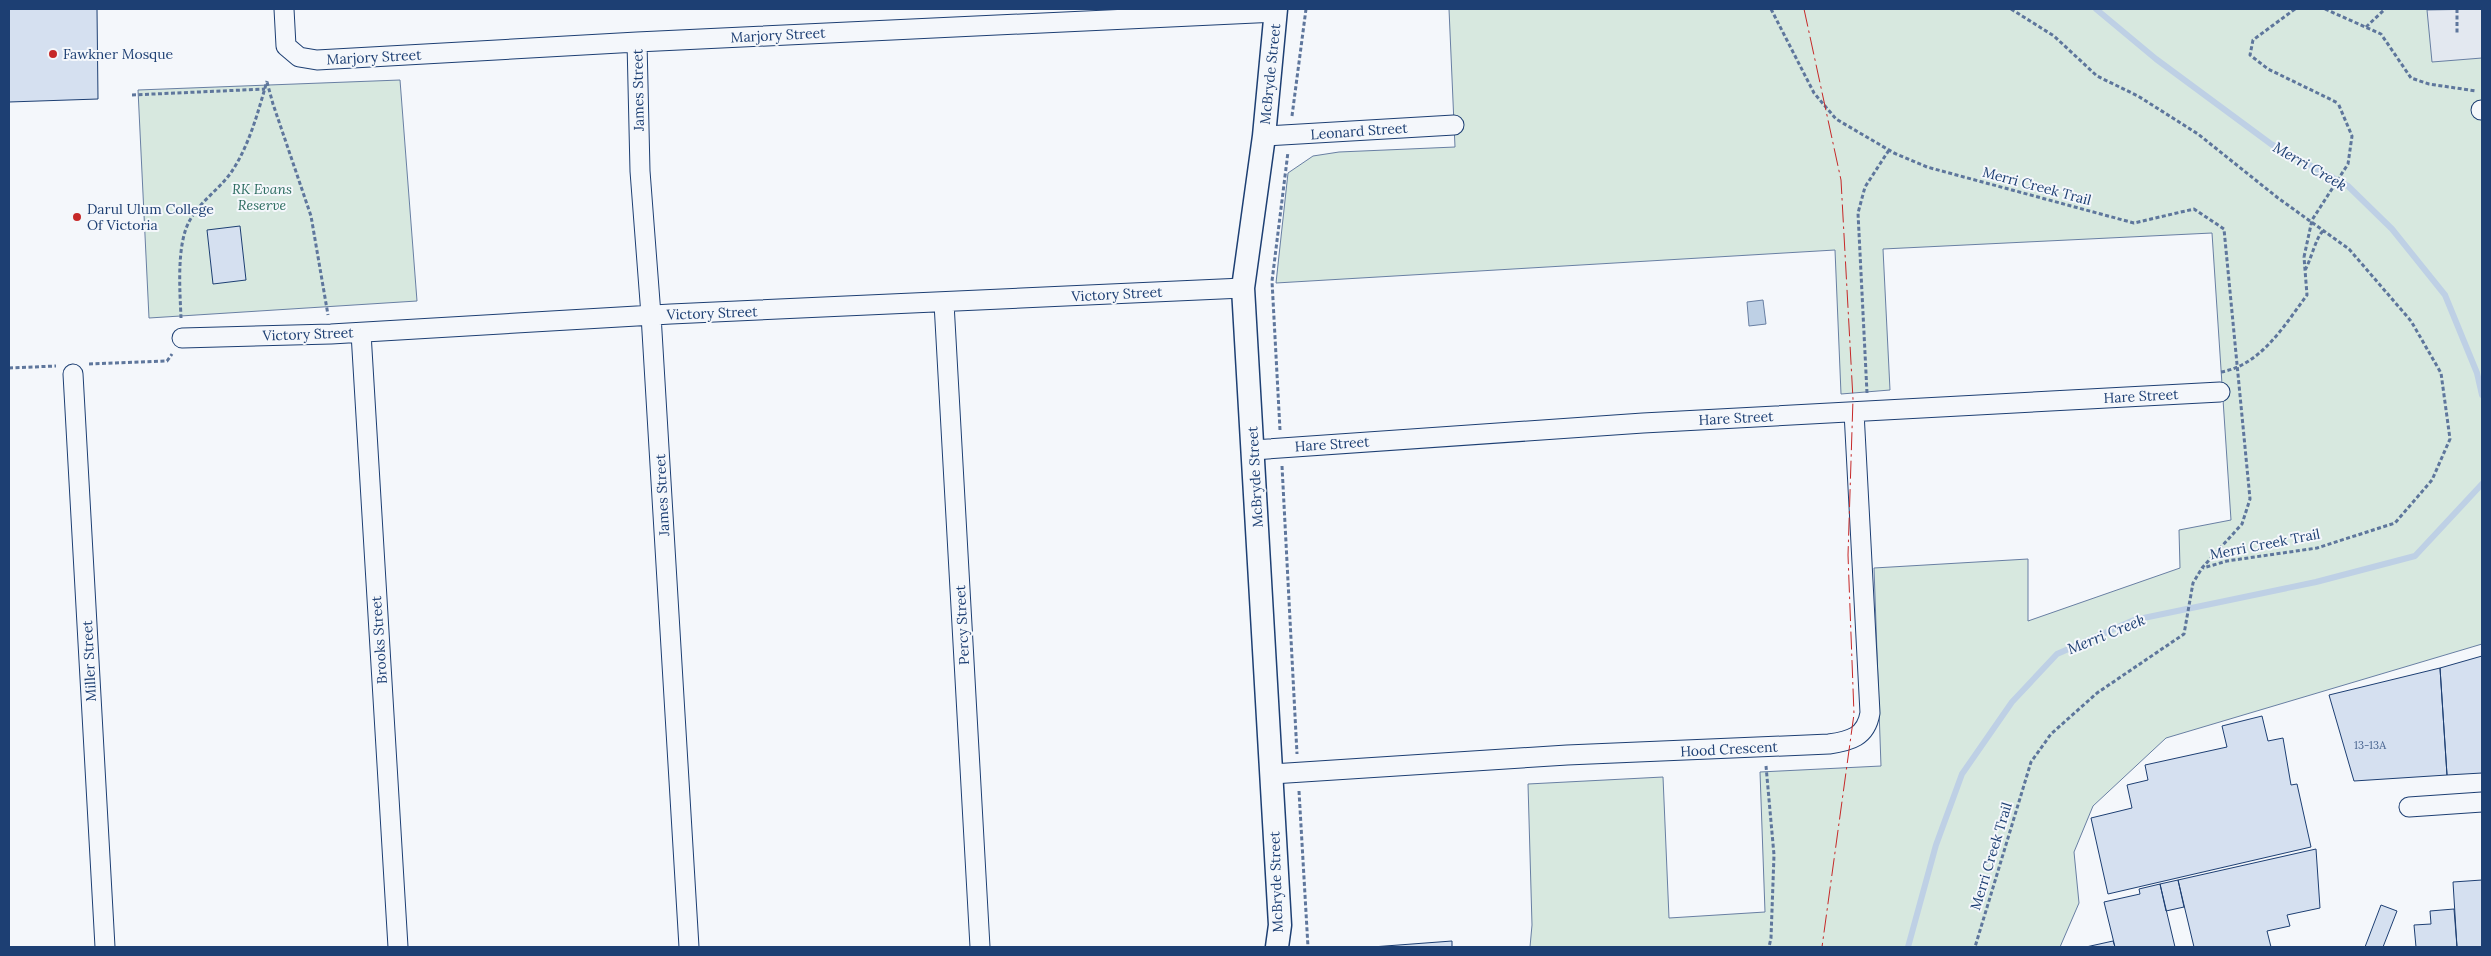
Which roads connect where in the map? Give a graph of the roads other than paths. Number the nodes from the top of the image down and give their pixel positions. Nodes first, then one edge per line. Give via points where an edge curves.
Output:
1 (284, 9) edge
2 (1276, 10) edge
3 (637, 42) junction
4 (1454, 125) dead end
5 (1264, 136) junction
6 (1243, 288) junction
7 (944, 303) junction
8 (651, 315) junction
9 (361, 332) junction
10 (182, 338) road end
11 (73, 368) road end
12 (2220, 392) dead end
13 (1861, 412) junction
14 (1253, 450) junction
15 (1272, 774) junction
16 (2482, 802) edge
17 (2409, 807) dead end
18 (105, 947) edge
19 (398, 947) edge
20 (689, 947) edge
21 (980, 947) edge
22 (1277, 947) edge

1 - 3 street, Marjory Street via 286,46 299,57 317,60
2 - 3 street, Marjory Street
2 - 5 street, McBryde Street
3 - 8 street, James Street via 640,171
4 - 5 street, Leonard Street
5 - 6 street, McBryde Street
6 - 7 street, Victory Street
6 - 14 street, McBryde Street
7 - 8 street, Victory Street
7 - 21 street, Percy Street
8 - 9 street, Victory Street
8 - 20 street, James Street
9 - 10 street, Victory Street
9 - 19 street, Brooks Street
11 - 18 street, Miller Street
12 - 13 street, Hare Street
13 - 14 street, Hare Street via 1643,423
13 - 15 street, Hood Crescent via 1869,692 1868,724 1863,732 1846,742 1567,755
14 - 15 street, McBryde Street
15 - 22 street, McBryde Street via 1280,925
16 - 17 street

